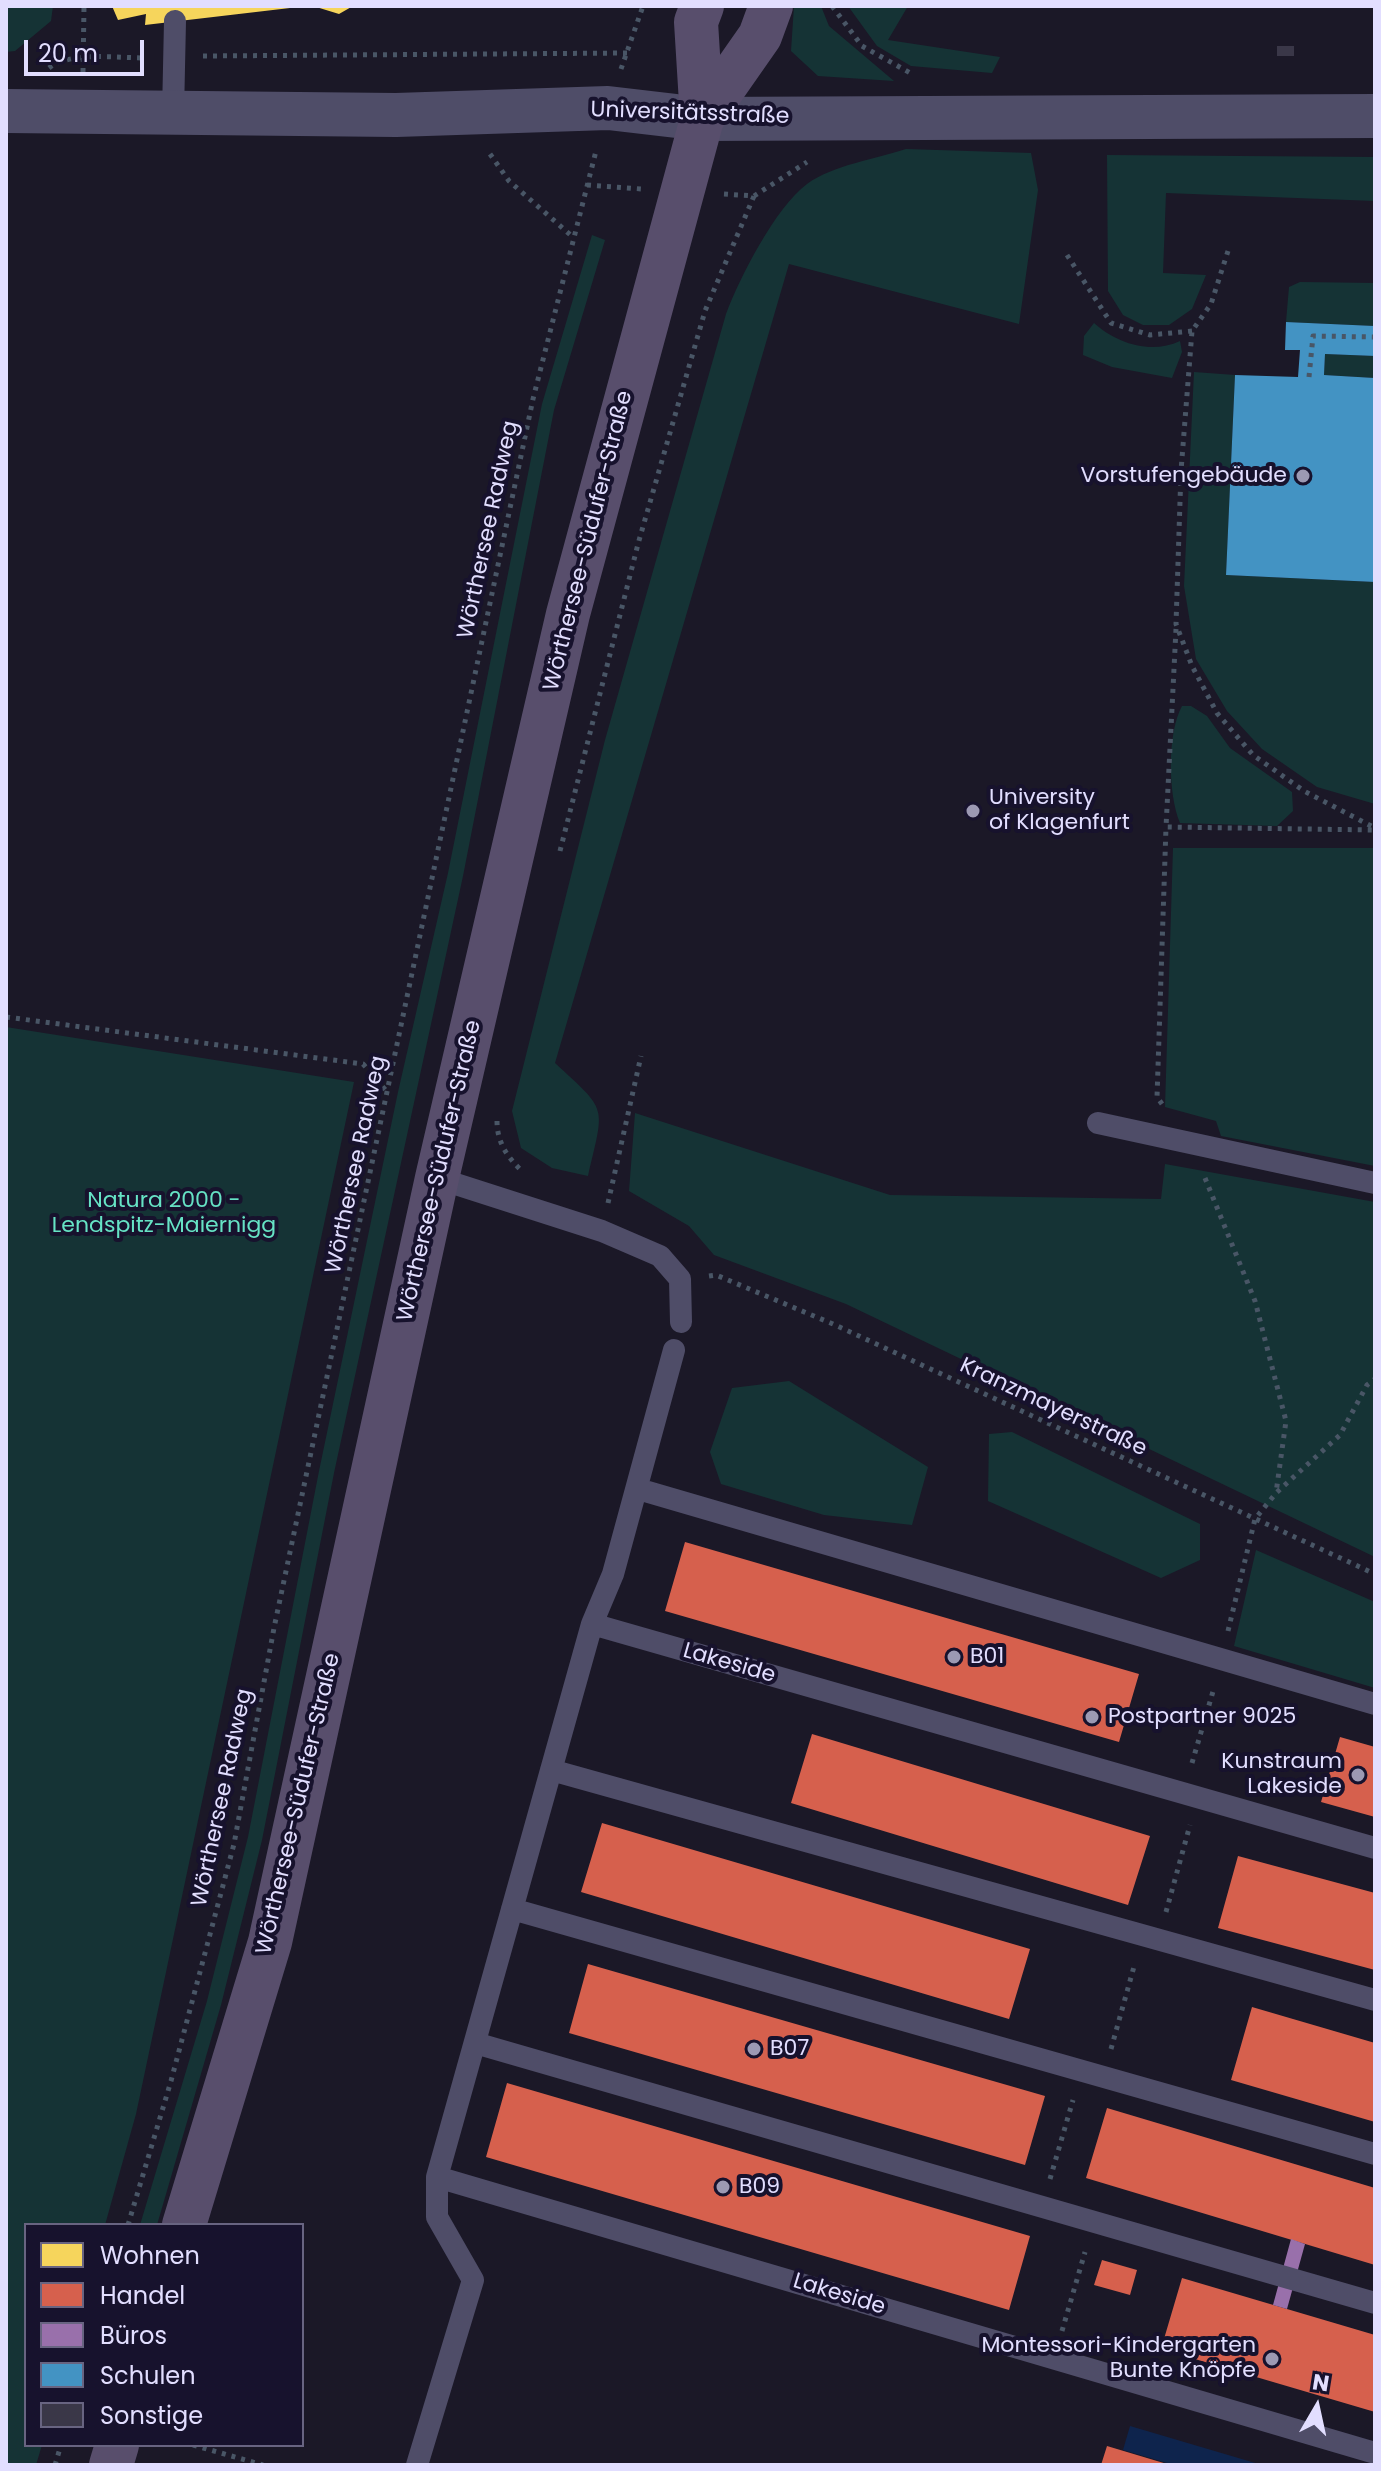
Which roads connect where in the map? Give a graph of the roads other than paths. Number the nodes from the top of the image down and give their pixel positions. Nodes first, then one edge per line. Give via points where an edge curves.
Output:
1 (702, 6) edge
2 (771, 6) edge
3 (175, 21) dead end
4 (19, 112) edge
5 (173, 114) junction
6 (1375, 116) edge
7 (702, 119) junction
8 (1098, 1123) dead end
9 (437, 1178) junction
10 (1375, 1183) edge
11 (681, 1322) dead end
12 (674, 1350) dead end
13 (638, 1489) junction
14 (592, 1624) junction
15 (1375, 1704) edge
16 (551, 1770) junction
17 (1375, 1848) edge
18 (512, 1909) junction
19 (1375, 2000) edge
20 (475, 2043) junction
21 (1375, 2154) edge
22 (437, 2177) junction
23 (185, 2223) edge
24 (1375, 2303) edge
25 (1375, 2453) edge
26 (417, 2465) edge

1 - 7 main road, Wörthersee-Südufer-Straße via 696,22
2 - 7 main road, Wörthersee-Südufer-Straße via 760,36
3 - 5 lane
4 - 5 street, Universitätsstraße
5 - 7 street, Universitätsstraße via 608,108
6 - 7 street, Universitätsstraße
7 - 9 main road, Wörthersee-Südufer-Straße via 568,614
8 - 10 lane
9 - 11 lane via 602,1231 660,1256 680,1279
9 - 23 main road, Wörthersee-Südufer-Straße via 270,1942
12 - 13 lane
13 - 14 lane
13 - 15 lane
14 - 16 lane
14 - 17 lane, Lakeside
16 - 18 lane
16 - 19 lane
18 - 20 lane
18 - 21 lane
20 - 22 lane
20 - 24 lane
22 - 25 lane, Lakeside
22 - 26 lane via 437,2217 473,2280

